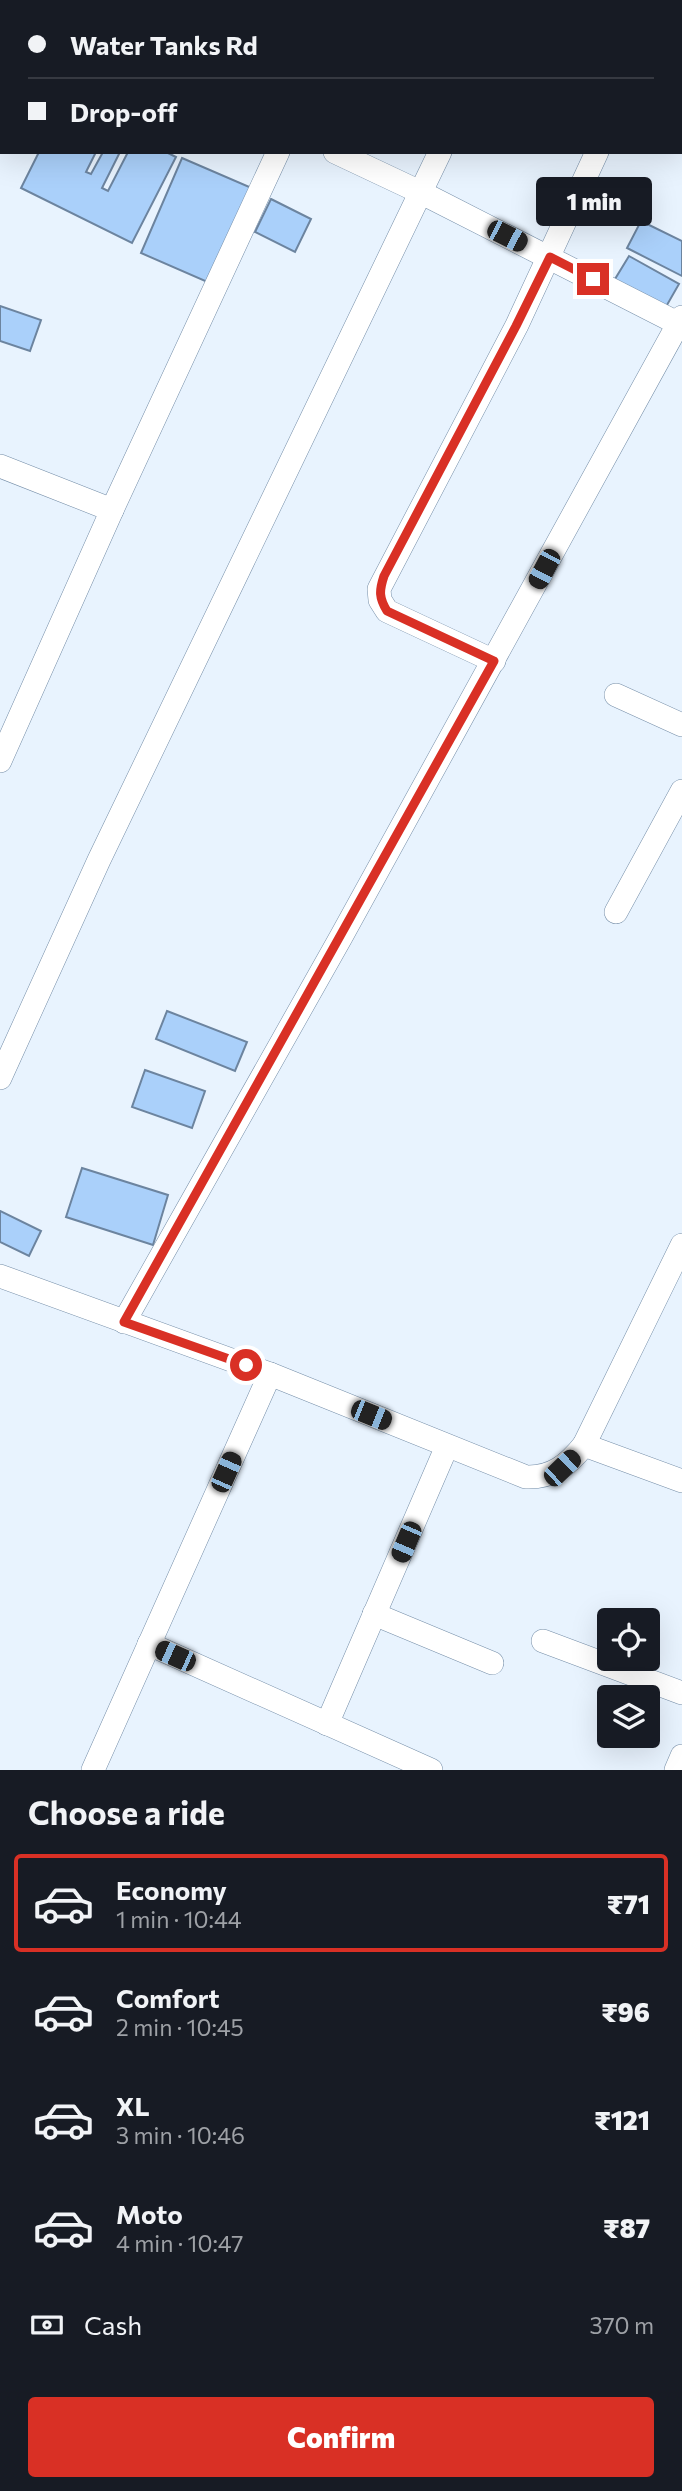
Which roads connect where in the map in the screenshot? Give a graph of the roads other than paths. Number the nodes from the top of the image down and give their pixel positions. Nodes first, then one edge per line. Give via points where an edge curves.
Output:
1 (277, 154) edge
2 (339, 154) edge
3 (439, 154) edge
4 (596, 154) edge
5 (422, 193) junction
6 (550, 257) junction
7 (680, 321) edge
8 (0, 466) edge
9 (112, 510) junction
10 (494, 661) junction
11 (616, 695) dead end
12 (682, 725) edge
13 (0, 761) edge
14 (682, 791) edge
15 (616, 912) dead end
16 (0, 1078) edge
17 (682, 1245) edge
18 (0, 1276) edge
19 (124, 1322) junction
20 (270, 1374) junction
21 (447, 1446) junction
22 (584, 1446) junction
23 (682, 1481) edge
24 (374, 1614) junction
25 (543, 1641) dead end
26 (149, 1644) junction
27 (492, 1663) dead end
28 (682, 1693) edge
29 (327, 1724) junction
30 (682, 1756) edge
31 (93, 1770) edge
32 (430, 1770) edge
33 (676, 1770) edge

1 - 9 street
2 - 5 street
3 - 5 street
4 - 6 street
5 - 6 street
5 - 16 street via 99,860
6 - 7 street
6 - 10 street via 380,589 387,611
7 - 10 street
8 - 9 street
9 - 13 street
10 - 19 street
11 - 12 street
14 - 15 street
17 - 22 street
18 - 19 street
19 - 20 street
20 - 21 street
20 - 26 street
21 - 22 street via 526,1478 541,1478 562,1468
21 - 24 street
22 - 23 street
24 - 27 street
24 - 29 street
25 - 28 street
26 - 29 street
26 - 31 street
29 - 32 street
30 - 33 street

